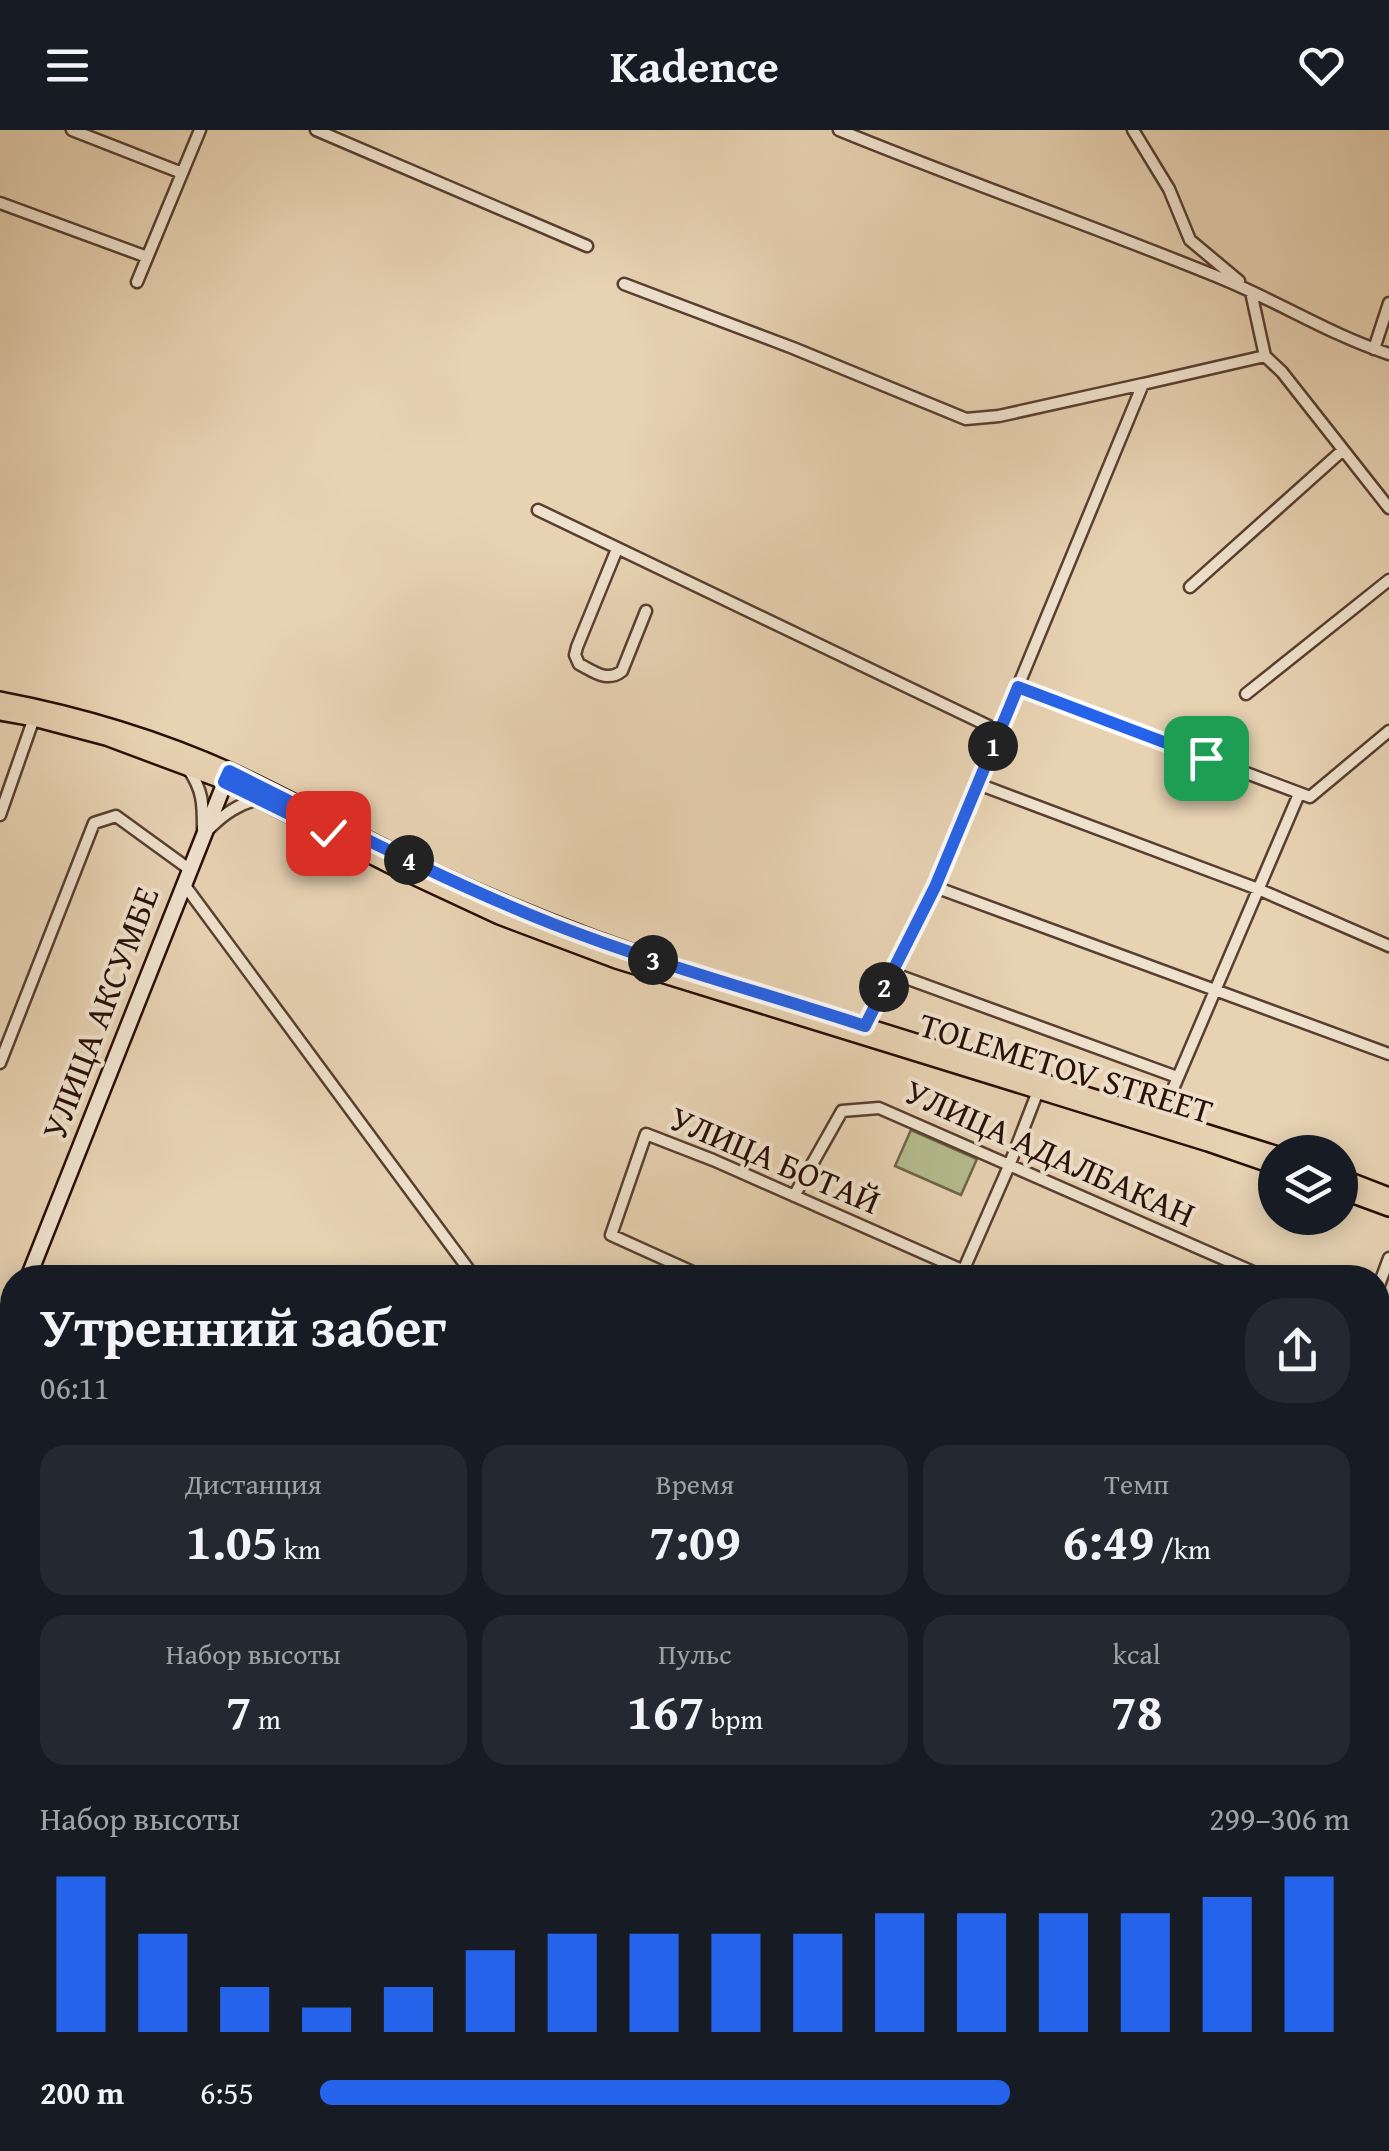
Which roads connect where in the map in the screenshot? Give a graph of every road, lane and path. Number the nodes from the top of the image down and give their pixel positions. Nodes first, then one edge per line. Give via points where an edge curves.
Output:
1 (72, 130) edge
2 (200, 130) edge
3 (316, 130) edge
4 (840, 130) edge
5 (1133, 130) edge
6 (182, 173) junction
7 (0, 202) edge
8 (587, 246) dead end
9 (147, 257) junction
10 (137, 282) dead end
11 (624, 284) dead end
12 (1251, 292) junction
13 (1389, 303) edge
14 (1374, 350) junction
15 (1389, 354) edge
16 (1264, 356) junction
17 (1143, 384) junction
18 (1344, 450) junction
19 (1389, 508) edge
20 (538, 510) dead end
21 (616, 549) junction
22 (1389, 580) edge
23 (1190, 587) dead end
24 (646, 611) dead end
25 (1018, 687) junction
26 (1246, 694) dead end
27 (0, 700) edge
28 (0, 712) edge
29 (34, 718) junction
30 (999, 731) junction
31 (1389, 731) edge
32 (187, 767) junction
33 (227, 776) junction
34 (978, 784) junction
35 (1300, 794) junction
36 (260, 799) junction
37 (0, 815) edge
38 (202, 836) junction
39 (186, 876) junction
40 (935, 887) junction
41 (1258, 889) junction
42 (1389, 946) edge
43 (892, 972) junction
44 (1214, 991) junction
45 (865, 1026) junction
46 (1388, 1054) edge
47 (0, 1063) edge
48 (1178, 1076) junction
49 (1038, 1091) junction
50 (1111, 1107) junction
51 (1161, 1117) junction
52 (1258, 1148) edge
53 (1258, 1160) edge
54 (1009, 1166) junction
55 (1358, 1184) edge
56 (794, 1196) junction
57 (1389, 1196) edge
58 (1358, 1197) edge
59 (1389, 1208) edge
60 (33, 1265) edge
61 (466, 1265) edge
62 (677, 1265) edge
63 (942, 1265) edge
64 (965, 1265) edge
65 (1237, 1265) edge

1 - 6 street
2 - 6 street
3 - 8 street
4 - 12 street
5 - 12 street via 1190,240
6 - 9 street
7 - 9 street
9 - 10 street
11 - 17 street via 966,420
12 - 14 street
12 - 16 street
13 - 14 street
14 - 15 street
16 - 17 street
16 - 18 street
17 - 25 street
18 - 19 street
18 - 23 street
20 - 21 street
21 - 24 street via 577,647 578,664 616,676
21 - 30 street
22 - 26 street
25 - 30 street
25 - 35 street
27 - 33 main road, TOLEMETOV STREET via 108,727
28 - 29 main road, TOLEMETOV STREET
29 - 32 main road, TOLEMETOV STREET
29 - 37 street
30 - 34 street
31 - 35 street via 1310,797
32 - 33 main road, TOLEMETOV STREET
32 - 38 street via 199,786
33 - 36 main road, TOLEMETOV STREET
33 - 38 main road, УЛИЦА АКСУМБЕ
33 - 45 main road, TOLEMETOV STREET via 549,922
34 - 40 street
34 - 41 street
35 - 41 street
36 - 38 street via 228,811
36 - 49 main road, TOLEMETOV STREET via 499,916 616,960
38 - 39 main road, УЛИЦА АКСУМБЕ
39 - 47 street via 116,816 94,823
39 - 60 main road, УЛИЦА АКСУМБЕ
39 - 61 street
40 - 43 street
40 - 44 street
41 - 42 street
41 - 44 street
43 - 45 street
43 - 48 street
44 - 46 street
44 - 48 street
45 - 50 main road, TOLEMETOV STREET
48 - 51 street
49 - 50 main road, TOLEMETOV STREET
49 - 54 street
50 - 51 main road, TOLEMETOV STREET
50 - 53 main road, TOLEMETOV STREET
51 - 52 main road, TOLEMETOV STREET
54 - 56 street, УЛИЦА АДАЛБАКАН via 879,1108 842,1111
54 - 64 street
54 - 65 street, УЛИЦА АДАЛБАКАН
55 - 57 main road
56 - 62 street, УЛИЦА БОТАЙ via 646,1134 611,1235
56 - 63 street, УЛИЦА БОТАЙ
58 - 59 main road

